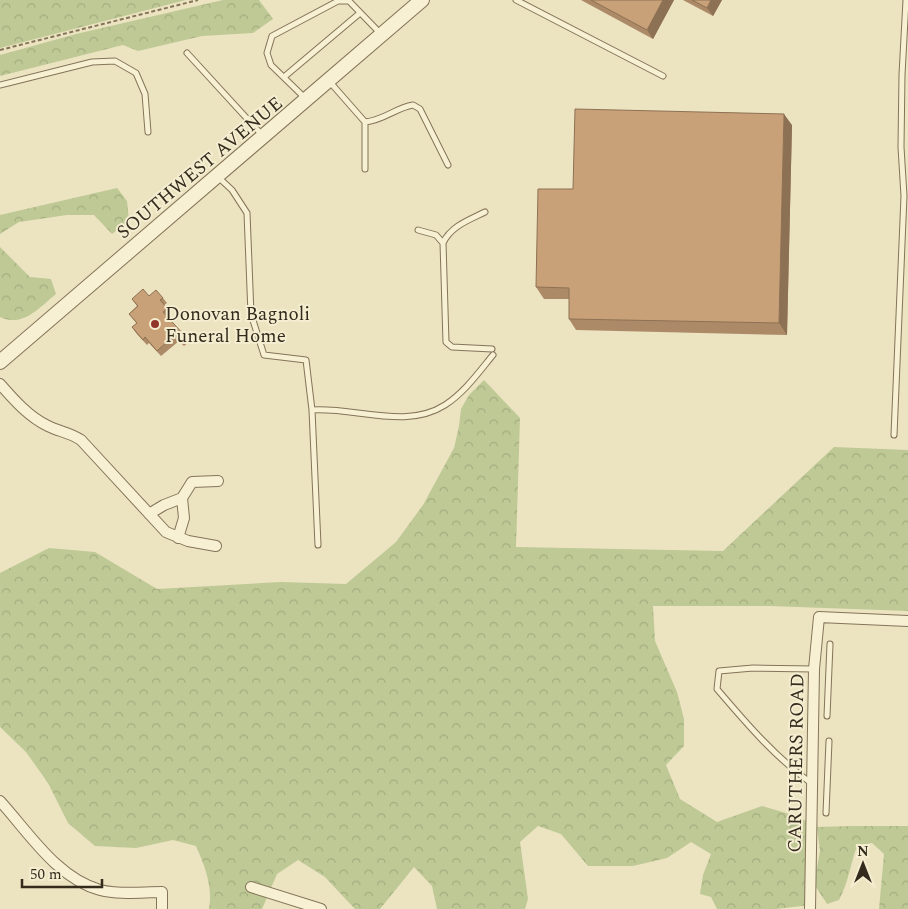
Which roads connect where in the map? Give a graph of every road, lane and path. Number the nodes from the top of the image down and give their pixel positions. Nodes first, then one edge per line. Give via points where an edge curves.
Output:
1 (198, 0) edge
2 (422, 0) edge
3 (516, 0) edge
4 (907, 1) edge
5 (360, 13) junction
6 (382, 35) junction
7 (906, 35) edge
8 (0, 50) edge
9 (187, 53) dead end
10 (663, 76) dead end
11 (284, 77) junction
12 (328, 80) junction
13 (0, 85) edge
14 (306, 99) junction
15 (366, 122) junction
16 (148, 132) dead end
17 (263, 136) junction
18 (448, 165) dead end
19 (366, 169) dead end
20 (216, 176) junction
21 (486, 212) dead end
22 (418, 230) dead end
23 (442, 243) junction
24 (492, 349) dead end
25 (493, 355) dead end
26 (0, 362) edge
27 (0, 384) edge
28 (312, 410) junction
29 (894, 435) dead end
30 (218, 481) dead end
31 (182, 498) junction
32 (149, 514) junction
33 (178, 538) junction
34 (318, 545) dead end
35 (216, 546) dead end
36 (908, 621) edge
37 (830, 644) dead end
38 (814, 669) junction
39 (814, 682) junction
40 (829, 682) junction
41 (827, 716) dead end
42 (829, 741) dead end
43 (827, 781) junction
44 (812, 782) junction
45 (0, 801) edge
46 (826, 813) dead end
47 (250, 887) dead end
48 (162, 909) edge
49 (321, 909) edge
50 (810, 909) edge

1 - 8 path
2 - 6 street, SOUTHWEST AVENUE
3 - 10 lane
4 - 7 lane
5 - 6 lane
5 - 11 lane
5 - 11 lane via 349,2 338,1 272,36 267,53 271,65
6 - 12 street, SOUTHWEST AVENUE
7 - 29 lane via 901,147 904,196
9 - 17 lane
11 - 14 lane
12 - 14 street, SOUTHWEST AVENUE
12 - 15 lane
13 - 16 lane via 92,62 115,61 136,74 145,94
14 - 17 street, SOUTHWEST AVENUE
15 - 18 lane via 378,121 413,105 420,109
15 - 19 lane
17 - 20 street, SOUTHWEST AVENUE
20 - 26 street, SOUTHWEST AVENUE
20 - 28 lane via 232,190 248,213 252,314 264,355 306,360
21 - 23 lane via 456,227
22 - 23 lane via 436,236
23 - 24 lane via 446,342 452,347
25 - 28 lane via 463,390 446,405 430,413 398,417 345,410
27 - 32 street via 30,414 49,427 82,440
28 - 34 lane
30 - 31 street via 192,482
31 - 32 street
31 - 33 street via 184,518
32 - 33 street via 166,532
33 - 35 street
36 - 38 street, CARUTHERS ROAD via 819,617
37 - 40 lane
38 - 39 street, CARUTHERS ROAD
38 - 44 lane via 719,671 717,689 789,768
39 - 40 lane
39 - 44 street, CARUTHERS ROAD
40 - 41 lane
42 - 43 lane
43 - 44 lane
43 - 46 lane
44 - 50 street, CARUTHERS ROAD
45 - 48 street via 59,868 76,880 101,890 162,892
47 - 49 street

